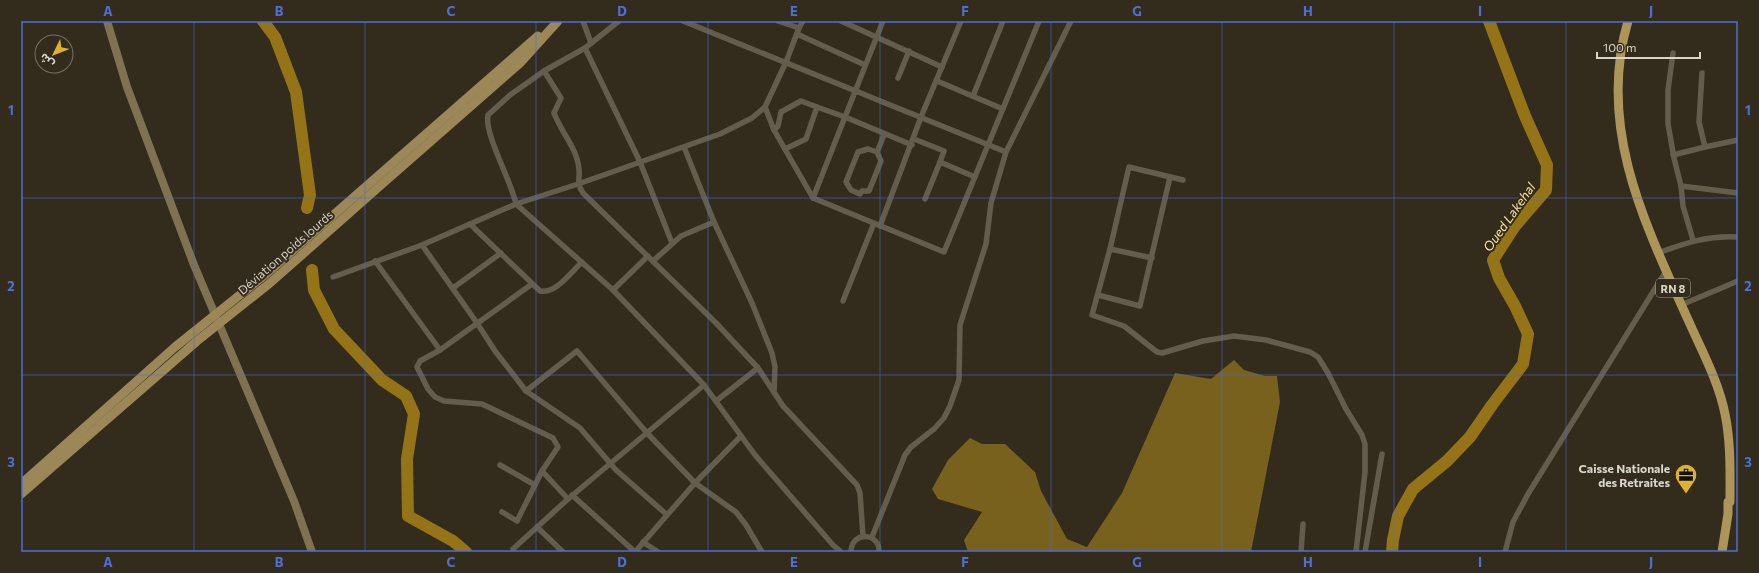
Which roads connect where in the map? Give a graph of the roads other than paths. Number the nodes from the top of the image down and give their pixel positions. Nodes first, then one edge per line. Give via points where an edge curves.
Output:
1 (107, 21) edge
2 (557, 21) edge
3 (583, 21) edge
4 (619, 21) edge
5 (683, 21) edge
6 (778, 21) edge
7 (803, 21) edge
8 (841, 21) edge
9 (883, 21) edge
10 (961, 21) edge
11 (1003, 21) edge
12 (1039, 21) edge
13 (1072, 21) edge
14 (1628, 21) edge
15 (799, 28) junction
16 (797, 34) junction
17 (876, 36) junction
18 (591, 43) junction
19 (586, 48) junction
20 (909, 51) junction
21 (1673, 53) dead end
22 (786, 62) junction
23 (865, 65) junction
24 (942, 67) junction
25 (544, 71) junction
26 (1702, 73) dead end
27 (898, 78) dead end
28 (937, 81) junction
29 (855, 90) junction
30 (973, 96) junction
31 (765, 107) junction
32 (817, 107) junction
33 (1003, 109) junction
34 (845, 117) junction
35 (922, 117) junction
36 (774, 130) junction
37 (884, 135) junction
38 (914, 139) junction
39 (1738, 140) edge
40 (988, 144) junction
41 (912, 146) junction
42 (684, 147) junction
43 (1705, 147) junction
44 (784, 149) junction
45 (877, 152) junction
46 (1006, 152) junction
47 (1673, 155) junction
48 (640, 162) junction
49 (940, 162) junction
50 (975, 176) junction
51 (1170, 177) junction
52 (1183, 180) dead end
53 (578, 184) junction
54 (1681, 186) junction
55 (1738, 193) edge
56 (813, 198) junction
57 (925, 199) dead end
58 (516, 204) junction
59 (714, 222) junction
60 (874, 223) junction
61 (470, 224) junction
62 (880, 226) junction
63 (1738, 237) edge
64 (1693, 240) junction
65 (672, 243) junction
66 (422, 245) junction
67 (1110, 249) junction
68 (501, 253) junction
69 (1658, 253) junction
70 (648, 256) junction
71 (1152, 258) junction
72 (375, 261) junction
73 (653, 261) junction
74 (582, 262) junction
75 (1666, 271) junction
76 (334, 277) dead end
77 (1738, 282) edge
78 (532, 284) junction
79 (453, 288) junction
80 (613, 290) junction
81 (1098, 295) junction
82 (843, 301) dead end
83 (1681, 305) junction
84 (477, 323) junction
85 (440, 350) junction
86 (758, 368) junction
87 (704, 385) junction
88 (526, 391) junction
89 (774, 393) junction
90 (716, 401) junction
91 (647, 433) junction
92 (741, 436) junction
93 (1382, 454) dead end
94 (610, 464) junction
95 (500, 465) dead end
96 (542, 471) junction
97 (695, 483) junction
98 (21, 484) edge
99 (535, 485) junction
100 (21, 494) edge
101 (572, 495) junction
102 (568, 499) junction
103 (502, 512) dead end
104 (666, 514) junction
105 (1303, 524) dead end
106 (537, 527) junction
107 (863, 536) junction
108 (872, 537) junction
109 (644, 542) junction
110 (513, 549) dead end
111 (312, 552) edge
112 (563, 552) edge
113 (635, 552) edge
114 (658, 552) edge
115 (762, 552) edge
116 (841, 552) edge
117 (851, 552) edge
118 (879, 552) edge
119 (1301, 552) edge
120 (1356, 552) edge
121 (1365, 552) edge
122 (1505, 552) edge
123 (1722, 552) edge

1 - 111 main road via 127,87 194,265 294,501
2 - 98 main road, Déviation poids lourds via 266,274 175,347
2 - 100 main road, Déviation poids lourds via 521,62 393,175
3 - 18 street
4 - 18 street
5 - 22 street
6 - 15 street
7 - 15 street
8 - 17 street
9 - 17 street
10 - 24 street
11 - 30 street
12 - 33 street
13 - 46 street
14 - 69 highway, RN 8 via 1620,46 1618,78 1623,150 1638,202
15 - 16 street
16 - 22 street
16 - 23 street
17 - 20 street
17 - 23 street
18 - 19 street
19 - 25 street
19 - 48 street
20 - 24 street
20 - 27 street
21 - 47 street via 1668,90 1668,124
22 - 29 street
22 - 31 street
23 - 29 street
24 - 28 street
25 - 53 street via 562,98 554,113 558,125 573,148 579,169
25 - 58 street via 510,95 488,115 488,129 513,190
26 - 43 street via 1698,122
28 - 30 street
28 - 35 street
29 - 34 street
29 - 35 street
30 - 33 street
31 - 36 street
31 - 42 street via 752,118 720,134
32 - 34 street
32 - 36 street via 801,101 788,107 781,112 778,126
32 - 44 street via 806,139
33 - 40 street
34 - 37 street
34 - 56 street
35 - 38 street
35 - 40 street
36 - 44 street
37 - 41 street
37 - 45 street
38 - 41 street
38 - 49 street via 944,151
39 - 43 street
40 - 46 street
40 - 50 street
41 - 62 street
42 - 48 street
42 - 59 street
43 - 47 street
44 - 56 street
45 - 45 street via 881,161 869,191 862,191 860,194 851,190 846,182 858,152 868,149
46 - 108 street via 991,203 986,244 960,325 959,380 955,393 944,418 905,455
47 - 54 street
48 - 53 street
48 - 65 street
49 - 50 street
49 - 57 street
50 - 62 street via 944,252
51 - 52 street
51 - 67 street via 1129,166
51 - 71 street
53 - 58 street
53 - 70 street via 583,193
54 - 55 street
54 - 64 street via 1683,206
56 - 60 street
58 - 61 street
58 - 74 street
59 - 65 street via 681,236
59 - 89 street via 772,353 775,367
60 - 62 street
60 - 82 street
61 - 66 street
61 - 68 street
63 - 64 street
64 - 69 street
65 - 73 street
66 - 72 street
66 - 79 street
67 - 71 street
67 - 81 street
68 - 78 street
68 - 79 street
69 - 75 highway, RN 8
70 - 73 street
70 - 80 street
71 - 81 street via 1140,306
72 - 76 street
72 - 85 street
73 - 86 street via 716,322
74 - 78 street via 554,289 540,291
74 - 80 street
75 - 83 highway, RN 8
75 - 122 street via 1528,494 1513,522
77 - 83 street
78 - 84 street
79 - 84 street
80 - 87 street
81 - 120 street via 1092,315 1124,326 1157,352 1162,353 1219,337 1234,336 1266,340 1310,352 1318,357 1365,444 1365,472
83 - 123 highway, RN 8 via 1714,379 1725,414 1731,463 1730,494
84 - 85 street
84 - 88 street
85 - 96 street via 420,361 417,367 428,389 435,397 444,401 482,404 553,438 558,447
86 - 89 street
86 - 90 street
87 - 90 street
87 - 91 street
88 - 91 street via 577,351
88 - 94 street via 580,428
89 - 107 street via 783,406 857,485
90 - 92 street
91 - 94 street
91 - 97 street
92 - 97 street
92 - 116 street
93 - 121 street
94 - 101 street
94 - 104 street
95 - 99 street
96 - 99 street
96 - 102 street
97 - 104 street
97 - 115 street via 736,512
99 - 103 street via 517,521
101 - 102 street
101 - 113 street
102 - 106 street
104 - 109 street
105 - 119 street
106 - 110 street
106 - 112 street
107 - 108 street
107 - 117 street via 855,540
108 - 118 street via 878,544
109 - 113 street
109 - 114 street

